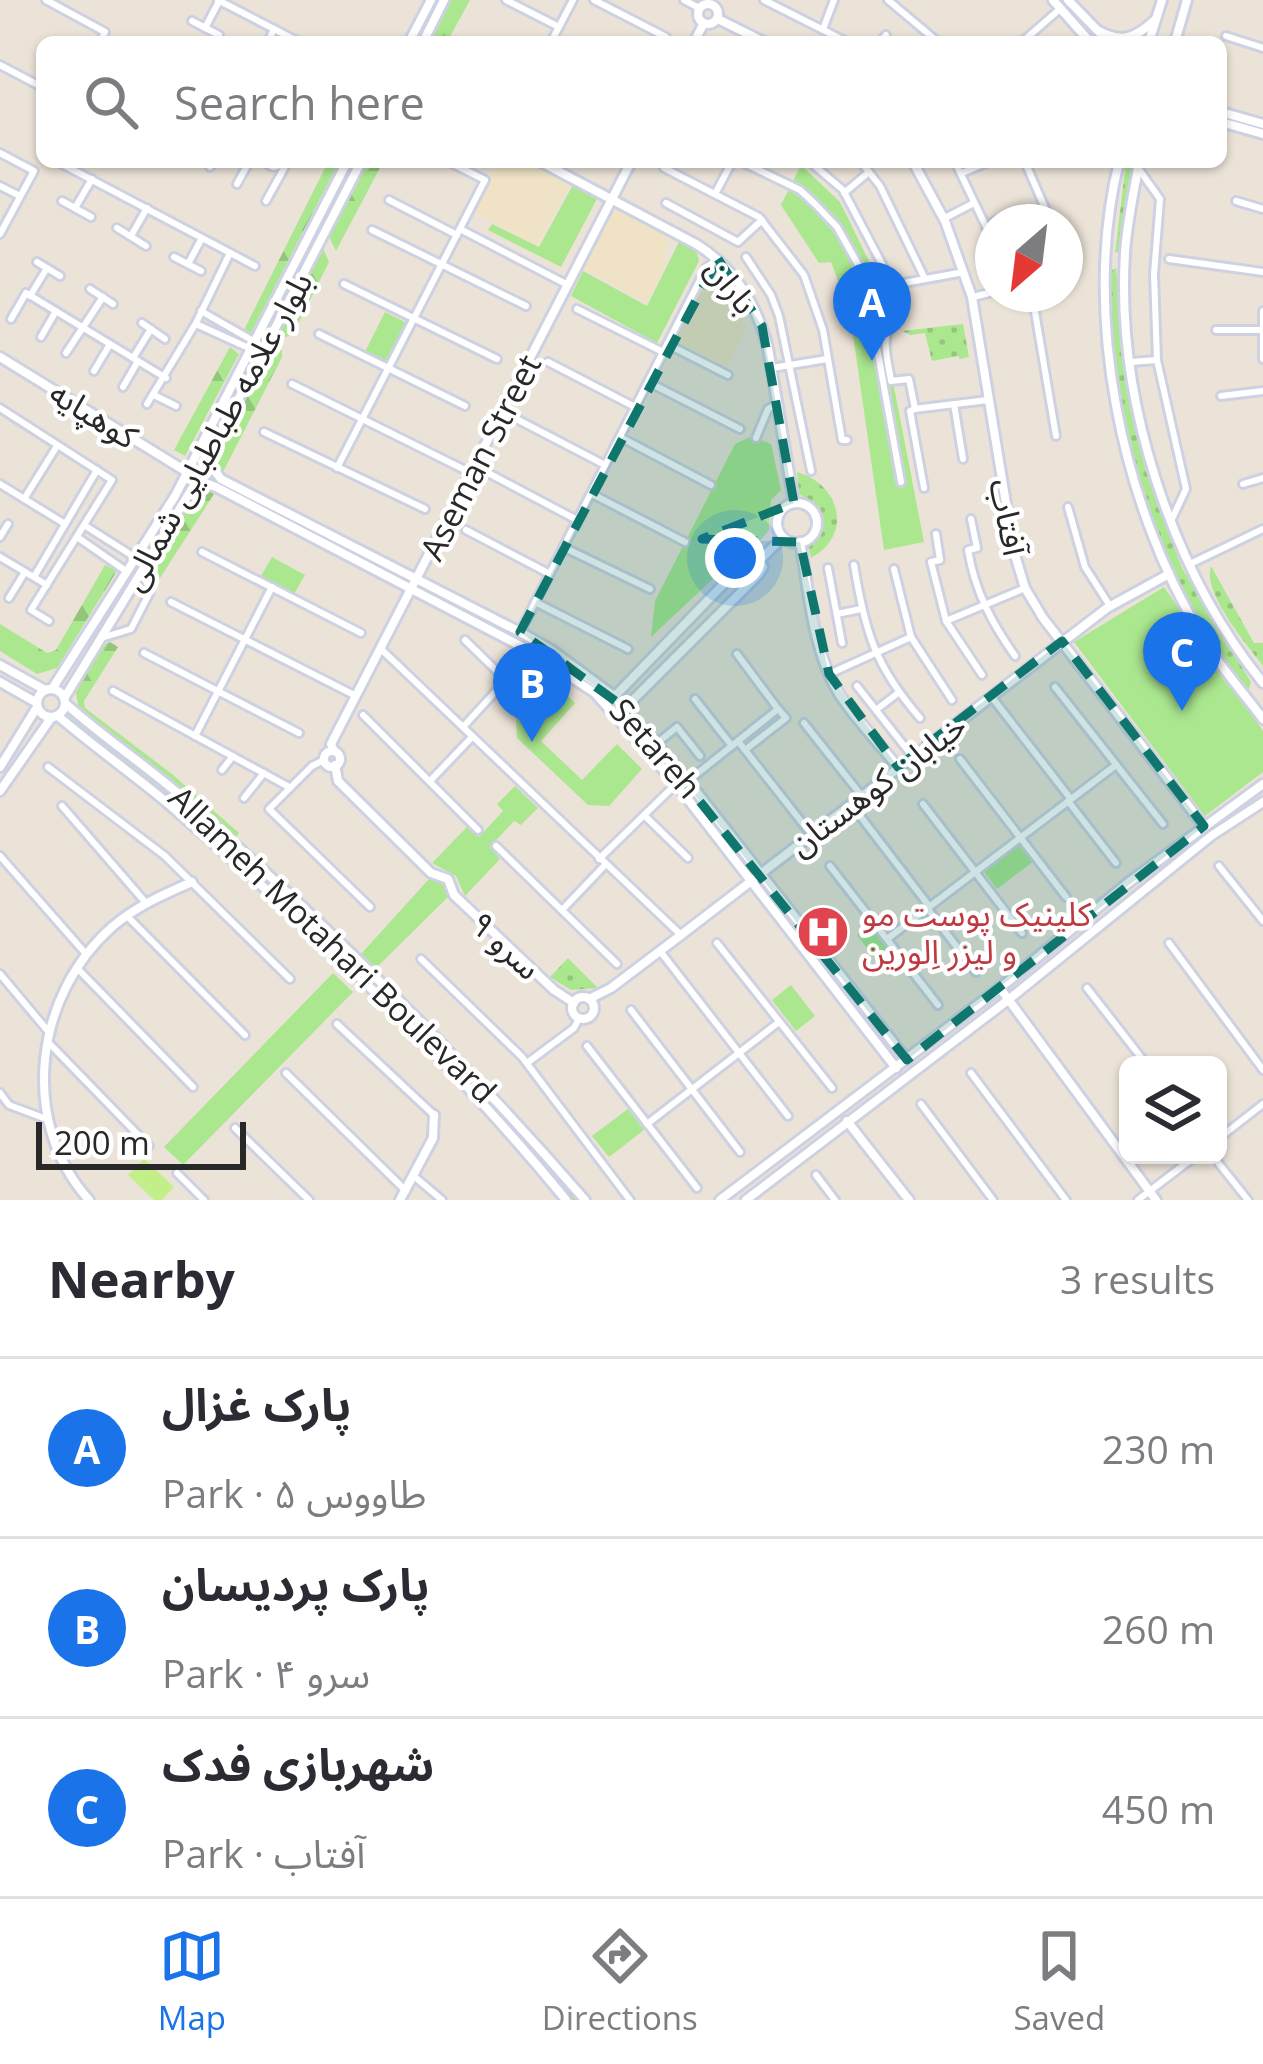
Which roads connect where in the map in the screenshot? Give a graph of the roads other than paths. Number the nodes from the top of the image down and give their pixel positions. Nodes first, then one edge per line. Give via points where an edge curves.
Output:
1 (46, 0) edge
2 (219, 0) edge
3 (431, 0) edge
4 (444, 0) edge
5 (506, 0) edge
6 (573, 0) edge
7 (594, 0) edge
8 (684, 0) edge
9 (764, 0) edge
10 (834, 0) edge
11 (888, 0) edge
12 (1162, 0) edge
13 (1187, 0) edge
14 (714, 2) edge
15 (1060, 3) edge
16 (699, 8) junction
17 (718, 19) junction
18 (1156, 19) junction
19 (191, 21) dead end
20 (704, 23) junction
21 (559, 27) junction
22 (205, 28) junction
23 (274, 29) junction
24 (823, 29) junction
25 (1097, 31) junction
26 (219, 35) dead end
27 (103, 36) edge
28 (271, 36) edge
29 (287, 36) edge
30 (412, 36) edge
31 (426, 36) edge
32 (554, 36) edge
33 (662, 36) edge
34 (697, 36) edge
35 (752, 36) edge
36 (832, 36) edge
37 (931, 36) edge
38 (1028, 36) edge
39 (1085, 36) edge
40 (1102, 36) edge
41 (1107, 36) edge
42 (1133, 36) edge
43 (1151, 36) edge
44 (1177, 36) edge
45 (1227, 36) edge
46 (1263, 48) edge
47 (0, 65) edge
48 (36, 84) edge
49 (1227, 114) edge
50 (1227, 124) edge
51 (1263, 124) edge
52 (1263, 134) edge
53 (0, 153) edge
54 (71, 168) edge
55 (246, 168) edge
56 (284, 168) edge
57 (344, 168) edge
58 (358, 168) edge
59 (461, 168) edge
60 (553, 168) edge
61 (628, 168) edge
62 (664, 168) dead end
63 (729, 168) edge
64 (754, 168) edge
65 (817, 168) edge
66 (866, 168) edge
67 (916, 168) edge
68 (959, 168) edge
69 (974, 168) edge
70 (1028, 168) edge
71 (1118, 168) edge
72 (1138, 168) edge
73 (1140, 168) edge
74 (869, 172) junction
75 (962, 173) junction
76 (92, 178) junction
77 (237, 184) dead end
78 (0, 186) edge
79 (844, 193) junction
80 (715, 194) junction
81 (20, 196) junction
82 (612, 199) junction
83 (266, 200) dead end
84 (389, 200) dead end
85 (62, 201) dead end
86 (1236, 201) dead end
87 (666, 203) dead end
88 (974, 204) joint
89 (1043, 204) edge
90 (75, 208) junction
91 (147, 208) junction
92 (1263, 209) edge
93 (91, 217) dead end
94 (944, 219) junction
95 (762, 220) junction
96 (117, 228) dead end
97 (1, 230) edge
98 (372, 230) dead end
99 (458, 232) junction
100 (131, 236) junction
101 (202, 238) junction
102 (146, 245) dead end
103 (230, 254) junction
104 (175, 257) dead end
105 (746, 257) dead end
106 (718, 259) junction
107 (1168, 259) dead end
108 (37, 262) dead end
109 (188, 264) junction
110 (442, 265) junction
111 (255, 266) dead end
112 (47, 268) junction
113 (201, 271) dead end
114 (964, 272) junction
115 (1263, 272) edge
116 (60, 276) dead end
117 (925, 279) junction
118 (344, 284) dead end
119 (568, 285) junction
120 (893, 285) junction
121 (90, 289) dead end
122 (28, 295) junction
123 (103, 297) junction
124 (975, 297) edge
125 (972, 298) junction
126 (113, 304) dead end
127 (526, 306) dead end
128 (577, 309) dead end
129 (56, 311) junction
130 (201, 311) junction
131 (1263, 311) edge
132 (1035, 312) edge
133 (11, 319) dead end
134 (414, 319) junction
135 (142, 322) dead end
136 (196, 323) junction
137 (83, 328) junction
138 (151, 329) junction
139 (1216, 330) dead end
140 (1263, 330) edge
141 (319, 334) dead end
142 (40, 337) dead end
143 (165, 339) dead end
144 (260, 343) junction
145 (110, 344) junction
146 (665, 348) junction
147 (251, 350) junction
148 (66, 353) dead end
149 (0, 357) edge
150 (1263, 358) edge
151 (136, 359) junction
152 (497, 359) dead end
153 (827, 359) junction
154 (1156, 360) junction
155 (548, 362) dead end
156 (1131, 362) junction
157 (790, 365) junction
158 (772, 368) junction
159 (388, 370) junction
160 (94, 371) dead end
161 (728, 375) dead end
162 (166, 377) junction
163 (648, 382) junction
164 (292, 384) dead end
165 (123, 387) dead end
166 (1263, 391) edge
167 (154, 395) junction
168 (1222, 396) dead end
169 (988, 400) junction
170 (147, 404) dead end
171 (777, 404) junction
172 (954, 404) junction
173 (176, 406) dead end
174 (464, 406) dead end
175 (635, 406) junction
176 (914, 409) junction
177 (1, 412) edge
178 (502, 412) junction
179 (362, 418) junction
180 (740, 429) dead end
181 (264, 431) dead end
182 (1056, 436) dead end
183 (620, 437) junction
184 (756, 437) dead end
185 (847, 440) dead end
186 (58, 445) junction
187 (208, 457) junction
188 (963, 458) dead end
189 (605, 465) junction
190 (337, 468) junction
191 (97, 470) junction
192 (811, 471) dead end
193 (188, 472) junction
194 (471, 473) junction
195 (490, 474) dead end
196 (1263, 478) edge
197 (901, 482) dead end
198 (219, 483) junction
199 (0, 484) edge
200 (1243, 484) dead end
201 (711, 485) dead end
202 (193, 487) junction
203 (924, 488) dead end
204 (591, 493) junction
205 (24, 499) junction
206 (794, 503) junction
207 (1068, 507) dead end
208 (425, 509) dead end
209 (970, 519) dead end
210 (577, 520) junction
211 (1171, 521) junction
212 (8, 524) dead end
213 (65, 524) junction
214 (84, 525) junction
215 (1263, 529) edge
216 (466, 530) dead end
217 (936, 534) dead end
218 (77, 536) junction
219 (0, 537) edge
220 (783, 537) junction
221 (685, 542) dead end
222 (800, 542) junction
223 (563, 547) junction
224 (202, 552) dead end
225 (0, 556) edge
226 (136, 558) junction
227 (761, 564) junction
228 (1190, 564) junction
229 (854, 566) dead end
230 (828, 568) dead end
231 (894, 569) dead end
232 (126, 571) junction
233 (143, 572) junction
234 (30, 574) junction
235 (549, 574) junction
236 (1168, 574) junction
237 (417, 579) junction
238 (47, 585) junction
239 (272, 587) junction
240 (1024, 588) junction
241 (411, 589) junction
242 (650, 589) dead end
243 (9, 598) dead end
244 (171, 602) dead end
245 (535, 602) junction
246 (983, 605) junction
247 (1110, 606) junction
248 (861, 609) junction
249 (837, 614) junction
250 (49, 621) dead end
251 (946, 621) junction
252 (520, 632) junction
253 (361, 633) dead end
254 (911, 637) junction
255 (101, 638) junction
256 (246, 639) junction
257 (465, 640) dead end
258 (1062, 641) junction
259 (842, 644) dead end
260 (381, 649) junction
261 (628, 649) dead end
262 (532, 652) junction
263 (144, 653) dead end
264 (874, 653) junction
265 (737, 654) dead end
266 (1015, 656) dead end
267 (0, 664) edge
268 (830, 674) junction
269 (982, 675) dead end
270 (0, 682) edge
271 (508, 682) junction
272 (1263, 685) edge
273 (857, 686) dead end
274 (1055, 687) dead end
275 (48, 689) junction
276 (219, 690) junction
277 (113, 691) dead end
278 (898, 693) junction
279 (356, 696) junction
280 (614, 696) junction
281 (992, 697) junction
282 (695, 699) dead end
283 (1248, 699) junction
284 (65, 700) junction
285 (952, 700) dead end
286 (37, 705) junction
287 (625, 708) junction
288 (778, 709) junction
289 (613, 710) junction
290 (876, 710) junction
291 (363, 716) dead end
292 (55, 717) junction
293 (920, 718) dead end
294 (1263, 719) edge
295 (804, 723) dead end
296 (463, 727) junction
297 (298, 733) dead end
298 (472, 737) junction
299 (199, 738) junction
300 (735, 743) junction
301 (656, 744) junction
302 (195, 749) dead end
303 (745, 750) junction
304 (334, 751) junction
305 (909, 752) dead end
306 (233, 756) junction
307 (700, 756) dead end
308 (959, 759) dead end
309 (324, 760) junction
310 (335, 765) junction
311 (1116, 765) junction
312 (0, 767) edge
313 (48, 767) dead end
314 (898, 767) junction
315 (222, 770) dead end
316 (264, 773) junction
317 (430, 781) junction
318 (688, 782) junction
319 (676, 784) junction
320 (1263, 784) edge
321 (290, 787) junction
322 (0, 790) edge
323 (862, 795) junction
324 (244, 798) dead end
325 (1069, 800) junction
326 (1263, 802) edge
327 (850, 804) junction
328 (923, 804) dead end
329 (62, 806) dead end
330 (644, 815) junction
331 (1163, 824) dead end
332 (1204, 826) junction
333 (478, 830) dead end
334 (811, 834) junction
335 (1019, 838) junction
336 (496, 846) dead end
337 (0, 856) edge
338 (688, 859) dead end
339 (602, 862) junction
340 (1116, 862) dead end
341 (830, 866) dead end
342 (1219, 866) dead end
343 (975, 871) junction
344 (755, 878) junction
345 (192, 882) junction
346 (1066, 897) dead end
347 (146, 903) junction
348 (370, 907) dead end
349 (928, 907) junction
350 (562, 911) junction
351 (127, 916) junction
352 (1263, 921) edge
353 (1022, 933) dead end
354 (681, 935) junction
355 (887, 939) junction
356 (717, 943) dead end
357 (1169, 943) dead end
358 (660, 951) junction
359 (86, 954) junction
360 (421, 958) dead end
361 (616, 964) dead end
362 (77, 968) junction
363 (976, 971) dead end
364 (0, 974) edge
365 (290, 979) dead end
366 (1000, 988) junction
367 (1087, 988) dead end
368 (589, 999) junction
369 (1008, 1000) junction
370 (574, 1003) junction
371 (938, 1005) dead end
372 (631, 1010) dead end
373 (579, 1018) junction
374 (779, 1022) junction
375 (337, 1024) dead end
376 (46, 1035) junction
377 (245, 1035) dead end
378 (587, 1046) dead end
379 (738, 1054) junction
380 (1140, 1056) edge
381 (907, 1060) junction
382 (527, 1064) junction
383 (896, 1068) junction
384 (1263, 1070) edge
385 (286, 1073) dead end
386 (971, 1073) dead end
387 (193, 1087) dead end
388 (832, 1088) dead end
389 (692, 1090) junction
390 (0, 1093) edge
391 (920, 1104) dead end
392 (1263, 1104) edge
393 (434, 1115) joint
394 (788, 1116) dead end
395 (846, 1119) junction
396 (49, 1120) junction
397 (647, 1124) junction
398 (235, 1128) dead end
399 (1227, 1132) edge
400 (149, 1146) dead end
401 (740, 1152) dead end
402 (1187, 1164) edge
403 (1219, 1164) edge
404 (177, 1173) dead end
405 (816, 1175) dead end
406 (415, 1177) junction
407 (697, 1188) dead end
408 (403, 1196) edge
409 (1153, 1196) edge
410 (89, 1200) edge
411 (204, 1200) edge
412 (309, 1200) edge
413 (442, 1200) edge
414 (566, 1200) edge
415 (585, 1200) edge
416 (630, 1200) edge
417 (720, 1200) edge
418 (746, 1200) edge
419 (835, 1200) edge
420 (909, 1200) edge
421 (993, 1200) edge
422 (1066, 1200) edge
423 (1138, 1200) edge
424 (1248, 1200) edge

1 - 27 street
2 - 22 street
2 - 23 street
3 - 30 street
4 - 31 street
5 - 21 street
6 - 21 street
7 - 33 street
8 - 16 street
9 - 24 street
10 - 24 street
11 - 37 street
12 - 18 street
13 - 44 street
14 - 16 street
14 - 17 street
15 - 25 street
15 - 38 street
15 - 39 street
16 - 20 street
17 - 20 street
17 - 35 street
18 - 42 street
18 - 43 street
19 - 22 street
20 - 34 street
21 - 32 street
22 - 26 street
23 - 28 street
23 - 29 street
24 - 36 street
25 - 40 street
25 - 41 street
45 - 46 street
47 - 48 street
49 - 51 street
50 - 52 street
53 - 81 street via 34,171
54 - 76 street
55 - 77 street
56 - 83 street
57 - 144 street, بلوار علامه طباطبایی شمالی
58 - 144 street, بلوار علامه طباطبایی شمالی
59 - 99 street via 485,180
60 - 82 street, باران
61 - 82 street, Aseman Street
62 - 80 street
63 - 80 street
64 - 197 street via 815,204 864,275
65 - 79 street
66 - 74 street
67 - 94 street, آفتاب
68 - 75 street
69 - 75 street
70 - 89 street
71 - 236 street via 1106,305 1115,405
72 - 156 street via 1125,256
73 - 154 street via 1160,199
74 - 79 street
74 - 117 street
75 - 88 street
76 - 90 street
76 - 91 street
78 - 81 street
79 - 120 street
80 - 95 street
81 - 97 street
82 - 106 street, باران
82 - 119 street, Aseman Street
84 - 99 street
85 - 90 street
86 - 92 street
87 - 95 street via 738,242
88 - 94 street
90 - 93 street
91 - 100 street
91 - 101 street
94 - 114 street, آفتاب
95 - 153 street via 804,275
96 - 100 street
98 - 110 street
99 - 110 street
99 - 119 street
100 - 102 street
101 - 103 street
101 - 109 street
103 - 111 street
103 - 130 street
104 - 109 street
105 - 157 street via 771,295
106 - 146 street
106 - 158 street, باران via 753,305
107 - 115 street
108 - 112 street
109 - 113 street
110 - 127 street
110 - 134 street
112 - 116 street
112 - 122 street
114 - 117 street
114 - 125 street, آفتاب
117 - 120 street
118 - 134 street
119 - 178 street, Aseman Street
120 - 176 street via 899,316 884,335 891,381 909,379
121 - 123 street
122 - 129 street
122 - 133 street
123 - 126 street
123 - 137 street
124 - 125 street
125 - 169 street, آفتاب
128 - 146 street
129 - 137 street
129 - 142 street
130 - 136 street
130 - 144 street
131 - 140 street
132 - 182 street
134 - 152 street
134 - 159 street
135 - 138 street
136 - 147 street
136 - 162 street
137 - 145 street
137 - 148 street
138 - 143 street
138 - 151 street
139 - 140 street
140 - 150 street
141 - 159 street
144 - 147 street, بلوار علامه طباطبایی شمالی
144 - 187 street, بلوار علامه طباطبایی شمالی
145 - 151 street
145 - 160 street
146 - 161 street
146 - 163 street
147 - 193 street, بلوار علامه طباطبایی شمالی
149 - 193 street, کوهپایه
151 - 162 street
151 - 165 street
153 - 157 street
153 - 185 street
154 - 156 street
154 - 211 street via 1186,489
155 - 175 street
156 - 211 street
157 - 158 street
157 - 192 street
158 - 171 street, باران
159 - 174 street
159 - 179 street
162 - 167 street
163 - 175 street
163 - 180 street
164 - 179 street
166 - 168 street
167 - 170 street
167 - 173 street
169 - 172 street
169 - 240 street, آفتاب
171 - 184 street
171 - 206 street, باران
172 - 176 street
172 - 188 street
175 - 183 street
176 - 203 street
177 - 186 street
178 - 189 street
178 - 194 street, Aseman Street
179 - 190 street
179 - 194 street
181 - 190 street
183 - 189 street
183 - 201 street
186 - 191 street
186 - 205 street
187 - 198 street
187 - 202 street, بلوار علامه طباطبایی شمالی
189 - 204 street
190 - 208 street
191 - 213 street
191 - 214 street via 112,480
193 - 226 street, بلوار علامه طباطبایی شمالی
194 - 237 street, Aseman Street
195 - 210 street
196 - 200 street
198 - 202 street, Setareh
198 - 237 street, Setareh
198 - 241 street, Setareh
199 - 205 street
202 - 233 street, بلوار علامه طباطبایی شمالی
204 - 210 street
204 - 221 street
205 - 213 street
206 - 220 street via 777,520
206 - 222 street via 817,521
207 - 247 street via 1085,567
209 - 246 street via 977,548 968,550
210 - 223 street
211 - 228 street
212 - 219 street
213 - 234 street
214 - 218 street
214 - 226 street
215 - 228 street
216 - 235 street
217 - 251 street via 940,560 932,562
218 - 232 street
218 - 238 street
220 - 222 street
220 - 227 street
222 - 268 street
223 - 235 street
223 - 242 street
224 - 239 street
225 - 234 street
226 - 232 street, بلوار علامه طباطبایی شمالی
227 - 280 street via 743,564
227 - 287 street
228 - 272 street
229 - 248 street
230 - 249 street
231 - 254 street
232 - 275 street, بلوار علامه طباطبایی شمالی
233 - 255 street, بلوار علامه طباطبایی شمالی
233 - 255 street via 150,592 131,629
234 - 238 street
234 - 243 street
235 - 245 street
236 - 247 street, خیابان کوهستان
236 - 283 street
237 - 241 street, Aseman Street
237 - 252 street, Setareh
238 - 250 street via 31,610
239 - 253 street
239 - 256 street
240 - 246 street
240 - 258 street, آفتاب
241 - 260 street, Aseman Street
241 - 262 street, Setareh
244 - 256 street
245 - 252 street
245 - 261 street
246 - 251 street
246 - 266 street
247 - 258 street, خیابان کوهستان
248 - 249 street
248 - 264 street
249 - 259 street
251 - 269 street
252 - 280 street, Setareh
254 - 264 street
254 - 285 street
255 - 284 street, بلوار علامه طباطبایی شمالی
256 - 276 street
256 - 279 street
257 - 271 street
258 - 281 street, خیابان کوهستان
258 - 332 street, آفتاب
260 - 279 street, Aseman Street
260 - 296 street
262 - 271 street
262 - 289 street, Setareh
263 - 276 street
264 - 268 street
264 - 278 street
265 - 288 street
267 - 275 street
268 - 314 street
270 - 286 street
271 - 296 street
272 - 283 street
273 - 290 street
274 - 311 street
275 - 284 street, Allameh Motahari Boulevard
275 - 286 street, بلوار علامه طباطبایی شمالی
276 - 297 street
276 - 299 street
277 - 299 street
278 - 290 street
278 - 293 street
279 - 304 street, Aseman Street
280 - 287 street, Setareh
280 - 289 street
281 - 314 street, خیابان کوهستان
281 - 325 street
282 - 300 street
283 - 294 street
284 - 292 street, بلوار علامه طباطبایی شمالی
284 - 415 street, Allameh Motahari Boulevard via 348,952
286 - 292 street, Allameh Motahari Boulevard
286 - 312 street, بلوار علامه طباطبایی شمالی
287 - 289 street
287 - 301 street, Setareh
288 - 300 street
288 - 303 street via 786,718
289 - 319 street, Setareh
290 - 305 street
291 - 317 street
292 - 322 street, بلوار علامه طباطبایی شمالی
292 - 414 street, Allameh Motahari Boulevard via 167,803 355,975
295 - 323 street
296 - 298 street
298 - 317 street
298 - 339 street
299 - 302 street
299 - 306 street
300 - 303 street
300 - 318 street
301 - 307 street via 676,727
301 - 318 street, Setareh
303 - 334 street
304 - 309 street
304 - 310 street
306 - 315 street
306 - 316 street
308 - 335 street
309 - 310 street
309 - 321 street
310 - 370 street, سرو ۹ via 338,781
311 - 325 street
311 - 331 street
313 - 345 street
314 - 323 street, خیابان کوهستان
316 - 321 street
316 - 324 street
317 - 333 street
318 - 344 street, Setareh
319 - 330 street
319 - 344 street, Setareh
320 - 332 street
321 - 348 street via 269,809
323 - 327 street, خیابان کوهستان
325 - 335 street
325 - 340 street
326 - 369 street
327 - 334 street, خیابان کوهستان
327 - 349 street
328 - 343 street
329 - 347 street
330 - 338 street
330 - 339 street
332 - 366 street
334 - 344 street, خیابان کوهستان
335 - 343 street
335 - 346 street
336 - 350 street
337 - 359 street
339 - 350 street
339 - 354 street
341 - 355 street
342 - 352 street
343 - 349 street
343 - 353 street
344 - 354 street, خیابان کوهستان
344 - 381 street, Setareh
344 - 383 street, Setareh
345 - 347 street
345 - 365 street
347 - 351 street
349 - 355 street
349 - 363 street
350 - 361 street
351 - 359 street
351 - 377 street
354 - 358 street, خیابان کوهستان
355 - 371 street
356 - 374 street
357 - 384 street
358 - 368 street, خیابان کوهستان
358 - 379 street
359 - 362 street
360 - 382 street
362 - 376 street
362 - 387 street
364 - 376 street
366 - 369 street
366 - 381 street
367 - 380 street
368 - 370 street
368 - 373 street via 592,1015
369 - 395 street
369 - 409 street
370 - 373 street
372 - 389 street
373 - 382 street
374 - 379 street
374 - 388 street
375 - 393 street
376 - 396 street
376 - 400 street
378 - 397 street
379 - 389 street
379 - 394 street
381 - 383 street
382 - 416 street
383 - 417 street
385 - 408 street
386 - 422 street
389 - 397 street
389 - 401 street
390 - 396 street via 9,1105
391 - 421 street
392 - 399 street
393 - 406 street
395 - 418 street
395 - 420 street
396 - 410 street
397 - 407 street
398 - 412 street
402 - 409 street
403 - 424 street
404 - 411 street
405 - 419 street
406 - 408 street
406 - 413 street
409 - 423 street

